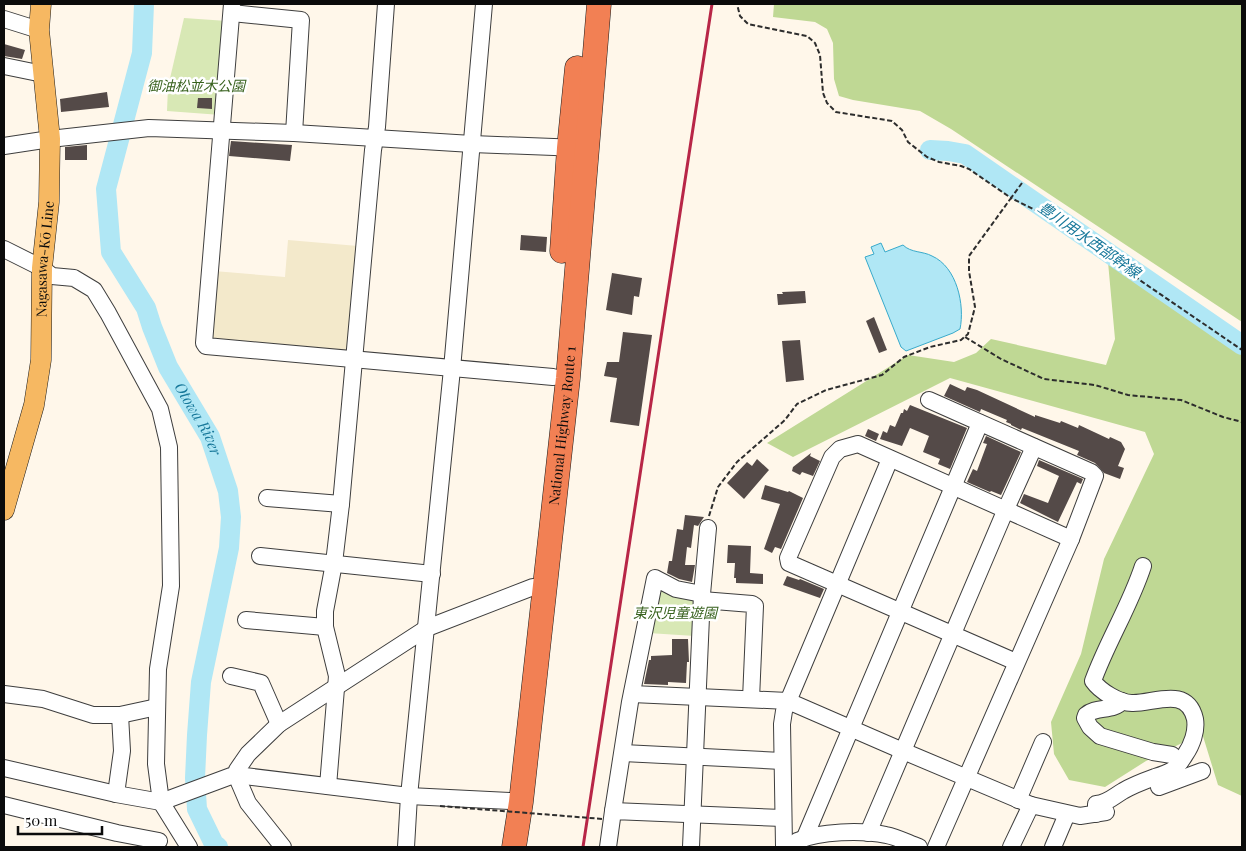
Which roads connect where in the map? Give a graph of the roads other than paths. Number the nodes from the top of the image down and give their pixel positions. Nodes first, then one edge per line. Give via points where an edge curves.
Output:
1 (41, 4) edge
2 (386, 4) edge
3 (484, 4) edge
4 (584, 4) edge
5 (599, 4) edge
6 (232, 9) edge
7 (4, 19) edge
8 (39, 30) junction
9 (4, 66) edge
10 (43, 74) junction
11 (223, 130) junction
12 (294, 133) junction
13 (50, 138) junction
14 (375, 138) junction
15 (472, 144) junction
16 (4, 146) edge
17 (578, 148) junction
18 (4, 249) edge
19 (42, 268) junction
20 (355, 360) junction
21 (452, 368) junction
22 (553, 377) junction
23 (929, 400) dead end
24 (980, 423) junction
25 (1034, 447) junction
26 (890, 459) junction
27 (954, 488) junction
28 (267, 498) dead end
29 (341, 504) junction
30 (1006, 509) junction
31 (4, 510) edge
32 (708, 528) road end
33 (1071, 539) junction
34 (260, 556) dead end
35 (334, 563) junction
36 (1143, 566) dead end
37 (432, 574) junction
38 (838, 584) junction
39 (533, 587) junction
40 (702, 597) junction
41 (900, 613) junction
42 (246, 620) dead end
43 (326, 627) junction
44 (427, 628) junction
45 (952, 635) junction
46 (1016, 662) junction
47 (231, 676) dead end
48 (335, 687) junction
49 (4, 694) edge
50 (632, 694) junction
51 (698, 698) junction
52 (751, 699) junction
53 (788, 700) junction
54 (1122, 701) junction
55 (157, 707) junction
56 (120, 715) junction
57 (278, 724) junction
58 (850, 728) junction
59 (1043, 742) dead end
60 (903, 751) junction
61 (623, 752) junction
62 (695, 756) junction
63 (782, 761) junction
64 (1180, 762) junction
65 (4, 768) edge
66 (1202, 771) dead end
67 (234, 776) junction
68 (966, 778) junction
69 (328, 786) junction
70 (116, 794) junction
71 (409, 796) junction
72 (164, 801) junction
73 (510, 801) junction
74 (1025, 802) junction
75 (4, 805) edge
76 (693, 814) junction
77 (1067, 814) junction
78 (1096, 814) junction
79 (608, 815) junction
80 (783, 818) junction
81 (174, 823) junction
82 (868, 833) junction
83 (805, 838) junction
84 (158, 844) edge
85 (189, 847) edge
86 (283, 847) edge
87 (406, 847) edge
88 (504, 847) edge
89 (514, 847) edge
90 (608, 847) edge
91 (691, 847) edge
92 (783, 847) edge
93 (919, 847) edge
94 (936, 847) edge
95 (1011, 847) edge
96 (1053, 847) edge

1 - 8 main road, Nagasawa-Kō Line
2 - 14 street
3 - 15 street
4 - 17 highway, National Highway Route 1
5 - 17 highway, National Highway Route 1
6 - 11 street
6 - 12 street via 301,20
7 - 8 street
8 - 10 main road, Nagasawa-Kō Line
9 - 10 street
10 - 13 main road, Nagasawa-Kō Line
11 - 12 street
11 - 13 street via 150,128
11 - 20 street via 204,343 206,346
12 - 14 street
13 - 16 street
13 - 19 main road, Nagasawa-Kō Line via 49,202
14 - 15 street
14 - 20 street
15 - 17 street
15 - 21 street
17 - 22 highway, National Highway Route 1
17 - 89 highway, National Highway Route 1 via 568,378
18 - 19 street
19 - 31 main road, Nagasawa-Kō Line via 41,360 34,405
19 - 55 street via 52,276 74,278 94,290 160,409 169,447 171,586 158,669
20 - 21 street
20 - 29 street
21 - 22 street
21 - 37 street
22 - 39 highway, National Highway Route 1
23 - 24 street
24 - 25 street
24 - 27 street
25 - 30 street
25 - 33 street via 1095,476
26 - 27 street
26 - 38 street
26 - 38 street via 858,444 840,449 832,458 788,558 789,563
27 - 30 street
27 - 41 street
28 - 29 street
29 - 35 street
30 - 33 street
30 - 45 street
32 - 40 street
33 - 46 street
34 - 35 street
35 - 37 street
35 - 43 street via 325,611
36 - 54 street via 1093,681
37 - 44 street
38 - 41 street
38 - 53 street
39 - 44 street
39 - 73 highway, National Highway Route 1
40 - 50 street via 654,578
40 - 51 street
40 - 52 street via 755,606
41 - 45 street
41 - 58 street
42 - 43 street
43 - 48 street via 337,676
44 - 48 street
44 - 71 street
45 - 46 street
45 - 60 street
46 - 68 street
47 - 57 street via 261,683
48 - 57 street
48 - 69 street
49 - 56 street via 43,699 93,715
50 - 51 street
50 - 61 street
51 - 52 street
51 - 62 street
52 - 53 street
53 - 58 street
53 - 63 street via 782,724
54 - 64 street via 1174,699 1190,707 1194,734
54 - 64 street via 1117,706 1086,715 1086,721 1094,732 1102,737 1172,755
55 - 56 street
55 - 72 street via 156,764
56 - 70 street via 122,751
57 - 67 street via 248,754
58 - 60 street
58 - 83 street
59 - 74 street
60 - 68 street
60 - 82 street
61 - 62 street
61 - 79 street
62 - 63 street
62 - 76 street
63 - 80 street
64 - 78 street via 1169,773 1096,804
65 - 70 street
66 - 78 street via 1136,794 1106,812
67 - 69 street
67 - 72 street
67 - 86 street via 248,803
68 - 74 street
68 - 94 street
69 - 71 street
70 - 72 street
71 - 73 street
71 - 87 street
72 - 81 street
73 - 88 highway, National Highway Route 1
74 - 77 street
74 - 95 street
75 - 84 street
76 - 79 street
76 - 80 street
76 - 91 street
77 - 78 street
77 - 96 street
79 - 90 street
80 - 92 street
81 - 84 street
81 - 85 street
82 - 83 street
82 - 93 street via 888,835
83 - 92 street

